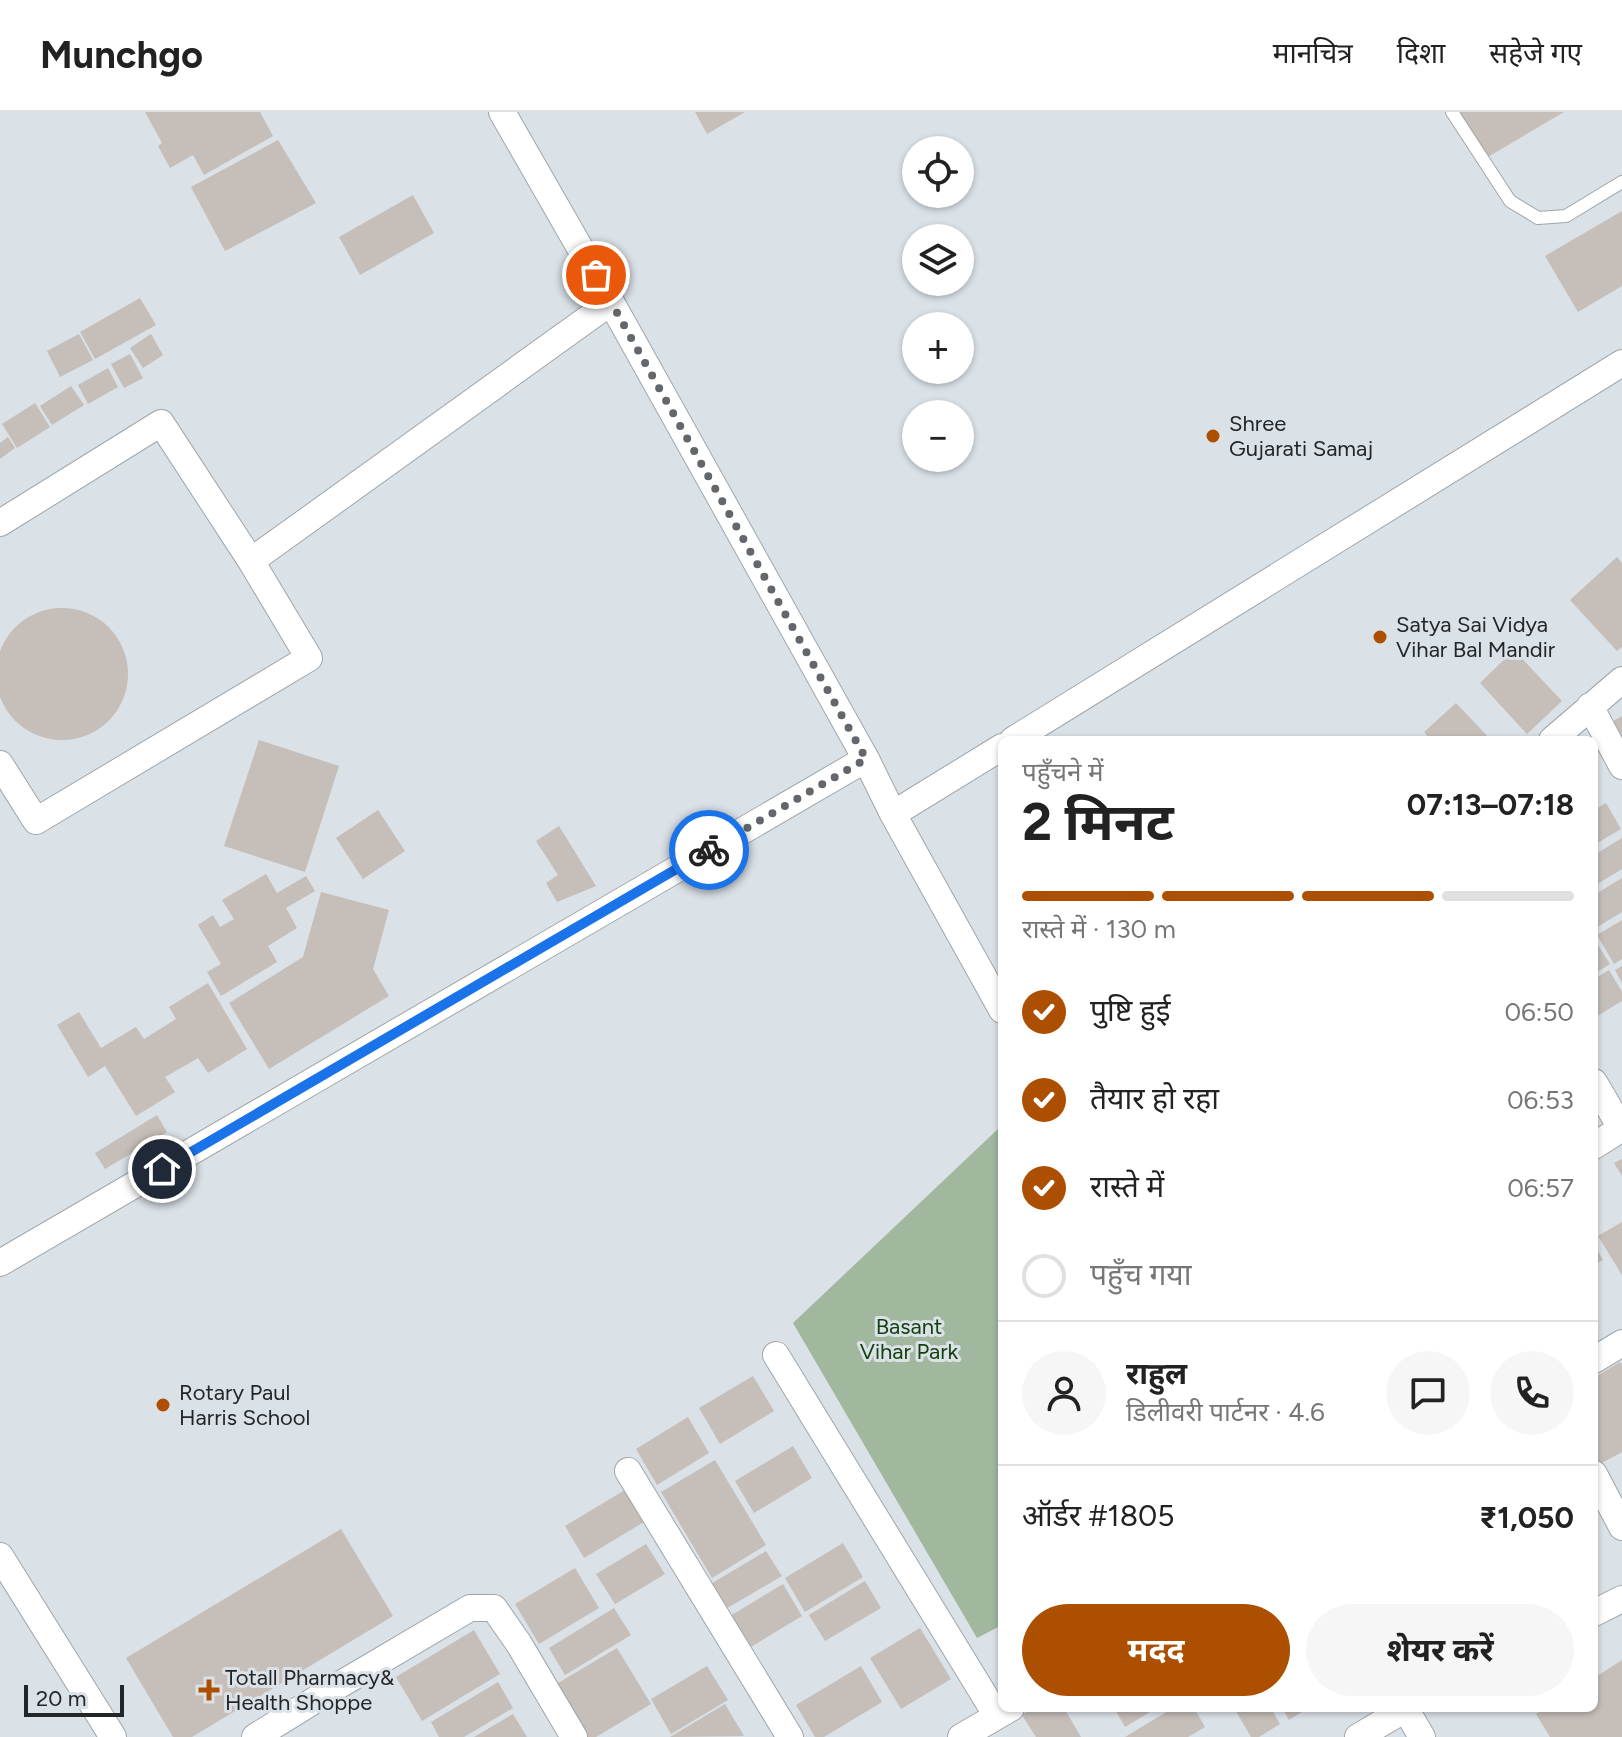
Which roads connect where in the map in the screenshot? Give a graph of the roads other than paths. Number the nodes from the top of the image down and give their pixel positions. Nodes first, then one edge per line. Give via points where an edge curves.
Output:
1 (502, 112) edge
2 (1452, 112) edge
3 (1622, 182) edge
4 (611, 302) junction
5 (1622, 363) edge
6 (0, 523) edge
7 (251, 561) junction
8 (1622, 680) edge
9 (1590, 706) junction
10 (1019, 736) edge
11 (1556, 736) edge
12 (998, 749) edge
13 (866, 759) junction
14 (0, 764) edge
15 (1622, 766) edge
16 (893, 814) junction
17 (998, 1003) edge
18 (1598, 1089) edge
19 (1622, 1128) edge
20 (1598, 1143) edge
21 (0, 1263) edge
22 (1622, 1343) edge
23 (776, 1355) dead end
24 (1598, 1358) edge
25 (628, 1471) dead end
26 (1598, 1482) edge
27 (1622, 1527) edge
28 (0, 1556) edge
29 (1622, 1599) edge
30 (1598, 1611) edge
31 (998, 1703) edge
32 (1004, 1712) edge
33 (1399, 1712) edge
34 (1408, 1712) edge
35 (113, 1737) edge
36 (255, 1737) edge
37 (574, 1737) edge
38 (790, 1737) edge
39 (961, 1737) edge
40 (1358, 1737) edge
41 (1422, 1737) edge

1 - 4 street
2 - 3 lane via 1510,201 1538,218 1566,216
4 - 7 street
4 - 13 street
5 - 10 street
6 - 7 street via 161,423
7 - 14 street via 309,658 36,821
8 - 9 street
9 - 11 street
9 - 15 street
12 - 16 street
13 - 16 street
13 - 21 street
16 - 17 street
18 - 19 street
19 - 20 street
22 - 24 street
23 - 31 street
25 - 38 street
26 - 27 street
28 - 35 street
29 - 30 street
32 - 39 street
33 - 40 street
34 - 41 street
36 - 37 street via 470,1608 494,1608

